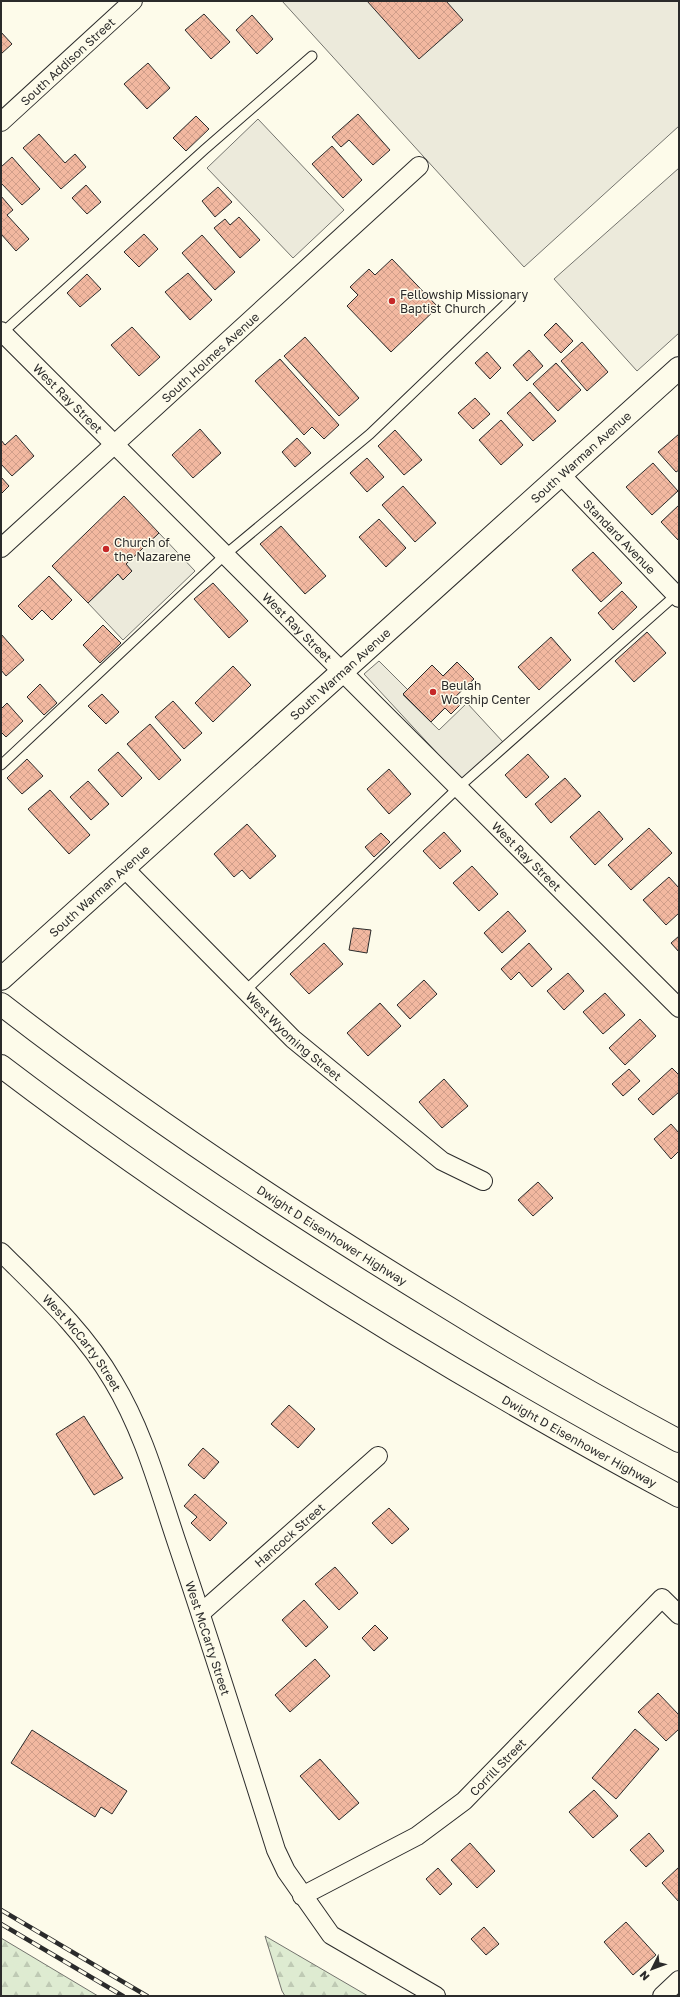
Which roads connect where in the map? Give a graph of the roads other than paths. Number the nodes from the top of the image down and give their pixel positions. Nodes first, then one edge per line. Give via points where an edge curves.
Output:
1 (133, 1) edge
2 (312, 56) dead end
3 (1, 122) edge
4 (419, 166) dead end
5 (511, 299) dead end
6 (2, 332) edge
7 (679, 368) edge
8 (115, 444) junction
9 (561, 475) junction
10 (1, 548) edge
11 (226, 554) junction
12 (678, 595) edge
13 (344, 671) junction
14 (1, 765) edge
15 (459, 786) junction
16 (124, 868) junction
17 (1, 979) edge
18 (245, 991) junction
19 (1, 1004) edge
20 (679, 1008) edge
21 (1, 1066) edge
22 (483, 1182) dead end
23 (1, 1252) edge
24 (679, 1441) edge
25 (378, 1456) dead end
26 (679, 1496) edge
27 (201, 1614) junction
28 (679, 1615) edge
29 (302, 1896) junction
30 (679, 1980) edge
31 (436, 1996) edge
32 (662, 1996) edge

1 - 3 street, South Addison Street
2 - 6 lane
4 - 8 street, South Holmes Avenue
5 - 11 lane via 370,434
6 - 8 street, West Ray Street
7 - 9 main road, South Warman Avenue
8 - 10 street, South Holmes Avenue
8 - 11 street, West Ray Street
9 - 12 street, Standard Avenue
9 - 13 main road, South Warman Avenue
11 - 13 street, West Ray Street
11 - 14 lane
12 - 15 lane
13 - 15 street, West Ray Street
13 - 16 main road, South Warman Avenue
15 - 18 lane
15 - 20 street, West Ray Street
16 - 17 main road, South Warman Avenue
16 - 18 street, West Wyoming Street
18 - 22 street, West Wyoming Street via 293,1039 442,1161
19 - 24 main road, Dwight D Eisenhower Highway via 209,1154 389,1272 517,1350
21 - 26 main road, Dwight D Eisenhower Highway via 118,1151 293,1270 523,1410
23 - 27 street, West McCarty Street via 60,1310 86,1340 127,1405 143,1441
25 - 27 street, Hancock Street
27 - 29 street, West McCarty Street via 276,1850
28 - 29 street, Corrill Street via 662,1598 464,1801 417,1836
29 - 31 street, West McCarty Street via 330,1934
30 - 32 street

